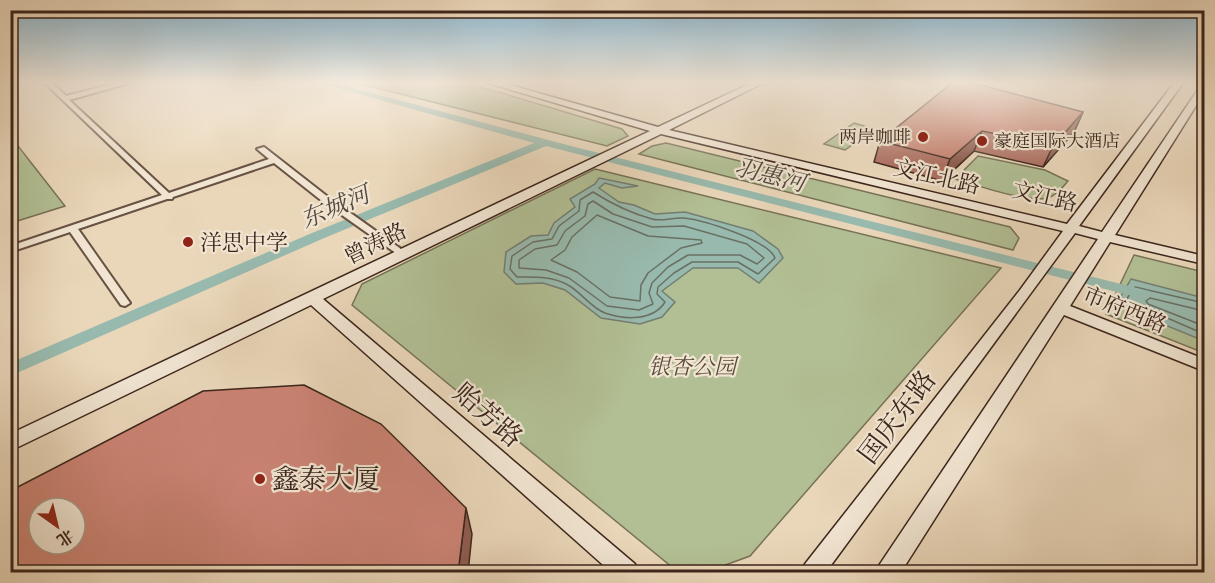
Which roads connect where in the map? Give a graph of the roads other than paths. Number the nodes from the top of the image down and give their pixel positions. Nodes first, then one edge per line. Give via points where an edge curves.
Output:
1 (76, 110) edge
2 (594, 110) edge
3 (598, 110) edge
4 (703, 110) edge
5 (1159, 110) edge
6 (1189, 110) edge
7 (664, 129) junction
8 (261, 149) dead end
9 (274, 160) junction
10 (169, 197) junction
11 (72, 228) junction
12 (1069, 231) junction
13 (1108, 234) junction
14 (10, 249) edge
15 (1204, 253) edge
16 (403, 254) junction
17 (1204, 260) edge
18 (313, 298) junction
19 (125, 303) dead end
20 (1062, 308) junction
21 (1204, 365) edge
22 (10, 443) edge
23 (627, 573) edge
24 (813, 573) edge
25 (888, 573) edge

1 - 10 street
2 - 7 main road
3 - 7 main road
4 - 7 main road, 曾涛路
5 - 12 main road, 国庆东路
6 - 13 main road
7 - 12 main road, 文江北路
7 - 16 main road, 曾涛路
8 - 9 street
9 - 10 street
9 - 16 street
10 - 11 street
11 - 14 street
11 - 19 street
12 - 13 main road, 文江北路
12 - 24 main road, 国庆东路
13 - 15 main road
13 - 17 main road, 文江北路
13 - 20 main road
16 - 18 main road, 曾涛路
18 - 22 main road, 曾涛路
18 - 23 main road, 贻芳路
20 - 21 main road, 市府西路
20 - 25 main road

